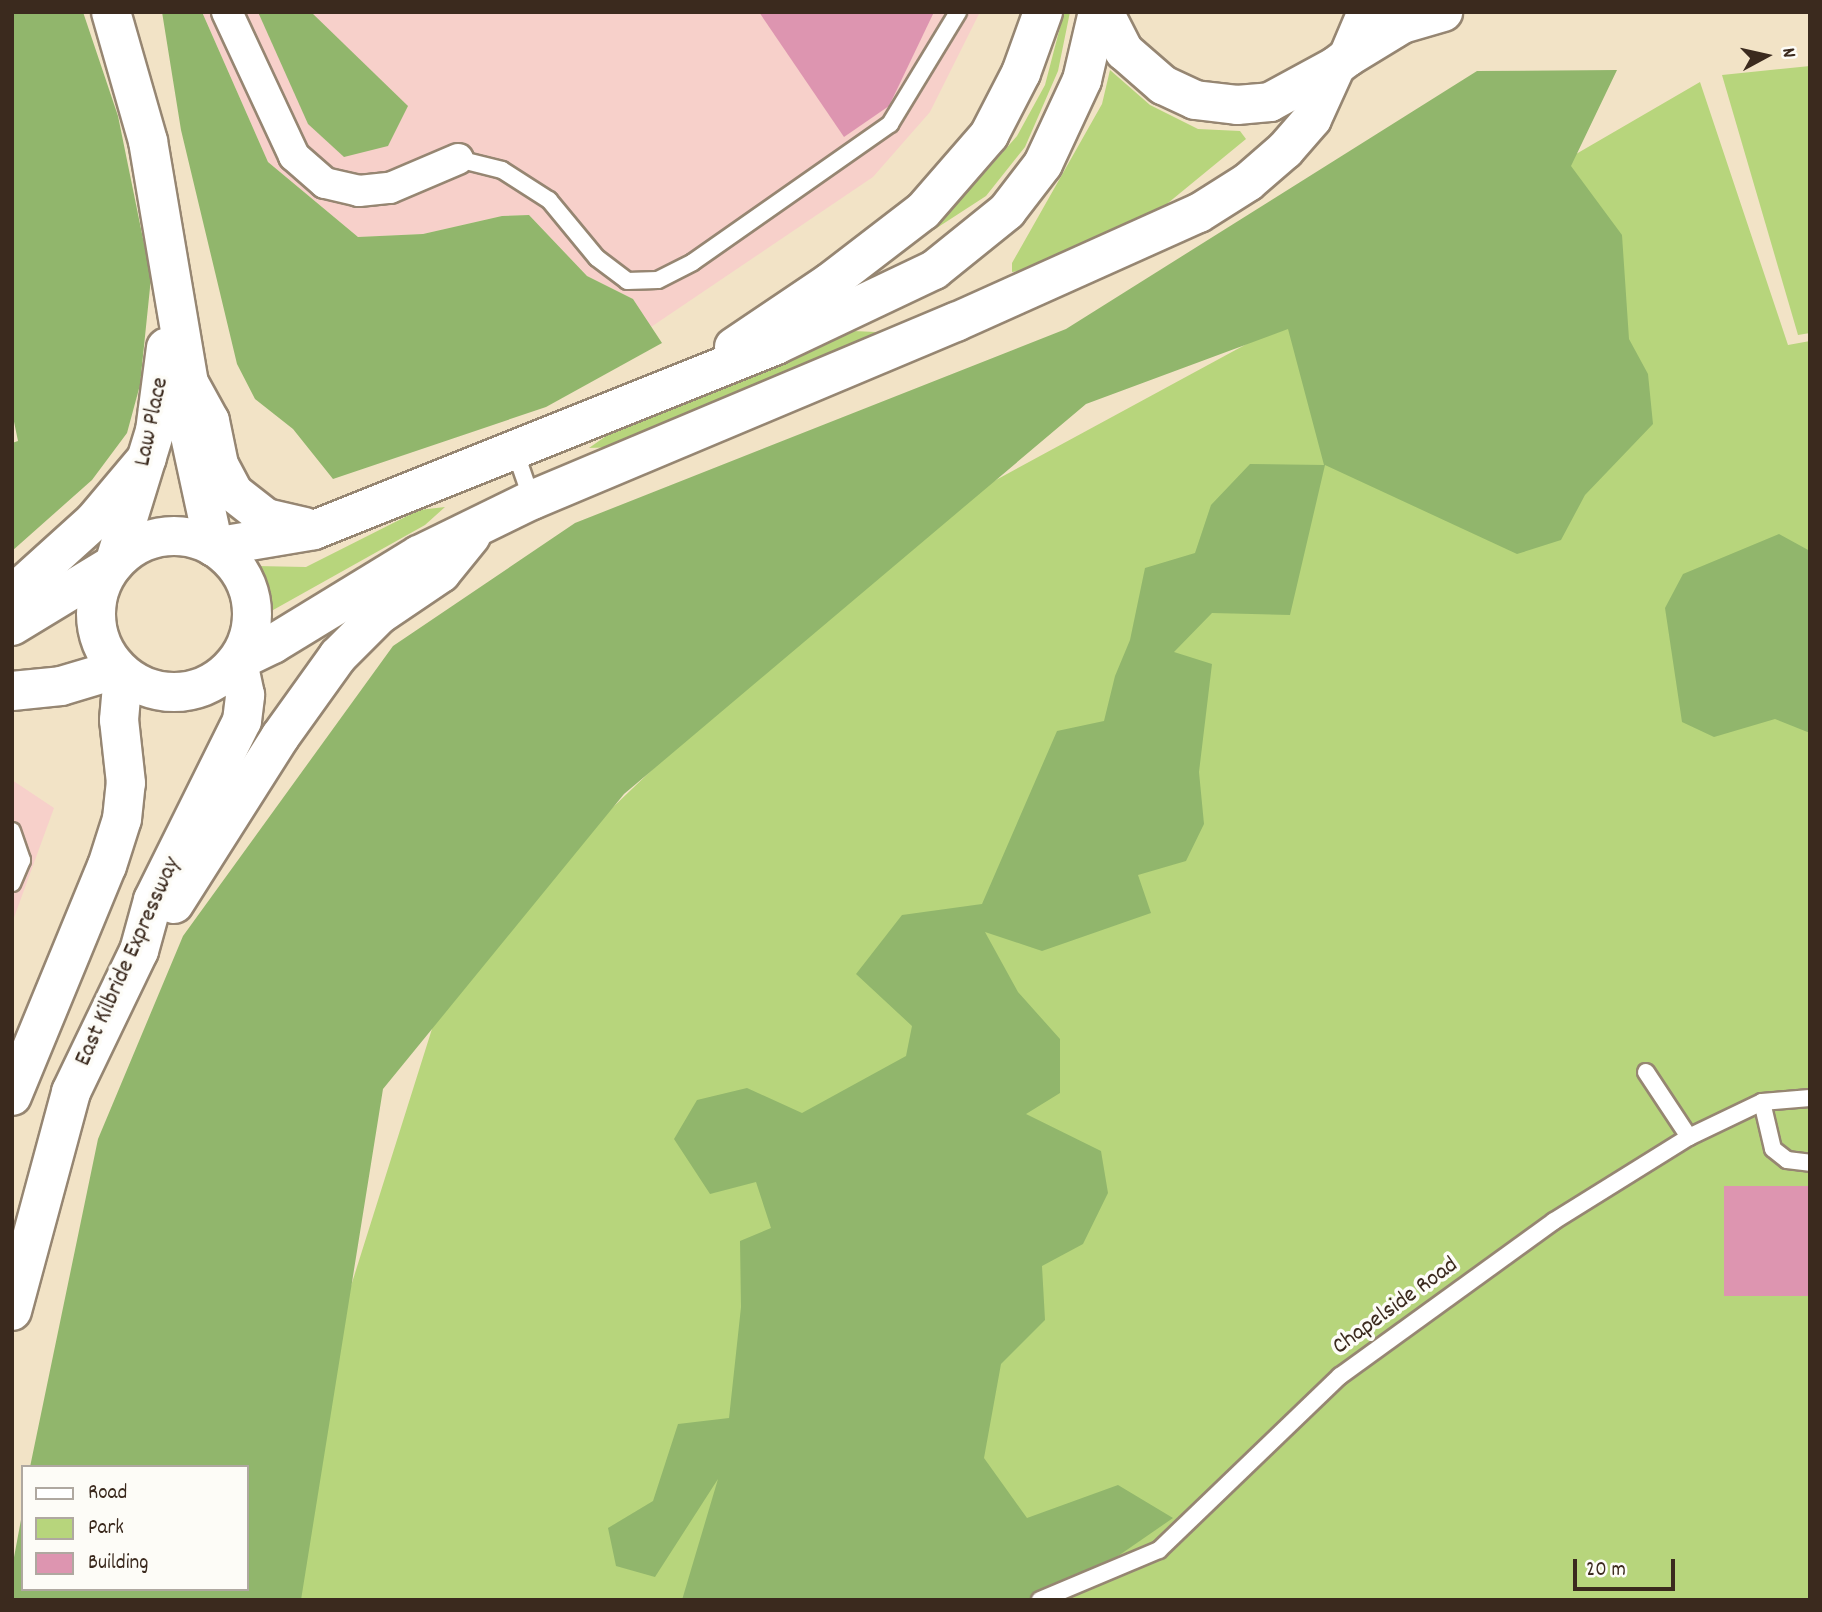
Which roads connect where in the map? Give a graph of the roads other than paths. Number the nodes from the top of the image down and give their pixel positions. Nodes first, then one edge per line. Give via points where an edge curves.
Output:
1 (111, 12) edge
2 (227, 12) edge
3 (958, 12) edge
4 (1043, 12) edge
5 (1098, 12) edge
6 (1104, 12) edge
7 (1367, 12) edge
8 (1443, 12) edge
9 (1342, 61) junction
10 (458, 159) joint
11 (934, 270) junction
12 (168, 276) junction
13 (956, 322) junction
14 (708, 373) junction
15 (189, 383) junction
16 (515, 451) junction
17 (148, 458) junction
18 (532, 500) junction
19 (477, 529) junction
20 (314, 530) junction
21 (214, 547) junction
22 (114, 564) junction
23 (12, 595) edge
24 (12, 626) edge
25 (238, 661) junction
26 (120, 671) junction
27 (12, 691) edge
28 (12, 831) edge
29 (12, 883) edge
30 (139, 951) junction
31 (1646, 1072) dead end
32 (12, 1097) edge
33 (1810, 1098) edge
34 (1762, 1102) junction
35 (1689, 1137) junction
36 (1810, 1163) edge
37 (12, 1311) edge
38 (1040, 1600) edge

1 - 12 main road, Law Place via 148,141
2 - 10 street via 294,156 325,183 359,191 390,188
3 - 10 lane via 890,124 693,262 657,280 627,281 597,258 549,200 502,170
4 - 14 main road via 1021,74 995,125 923,211 829,283 745,336
5 - 11 main road via 1082,80 1043,164 1007,211
6 - 9 main road via 1138,67 1195,100 1237,106 1269,102
7 - 9 main road
8 - 9 main road via 1402,24
9 - 13 main road via 1312,119 1266,167 1224,198 1157,233
11 - 13 main road
11 - 14 main road via 866,306
12 - 15 main road, Law Place
12 - 17 main road, Law Place via 163,394
13 - 18 main road
14 - 16 main road
15 - 20 main road via 210,421 219,466 234,493 266,518
15 - 21 main road, Law Place via 187,422
16 - 18 lane
16 - 20 main road
17 - 22 main road, Law Place
17 - 23 main road via 94,521
18 - 19 main road
19 - 25 main road via 419,555 274,644
19 - 30 main road via 441,573 379,615 338,656 280,737 186,888
20 - 21 main road
21 - 22 main road via 185,537 153,538
21 - 25 main road via 240,573 252,608 249,635
22 - 24 main road
22 - 26 main road via 98,593 96,617 100,646
25 - 26 main road via 209,686 180,692 154,691
25 - 30 main road, East Kilbride Expressway via 245,695 242,721 153,900
26 - 27 main road via 61,686
26 - 32 main road via 122,819
28 - 29 lane via 22,860
30 - 37 main road, East Kilbride Expressway via 71,1093
31 - 35 lane
33 - 34 lane, Chapelside Road
34 - 35 lane, Chapelside Road
34 - 36 lane via 1773,1149 1787,1160
35 - 38 lane, Chapelside Road via 1554,1221 1340,1376 1159,1550

